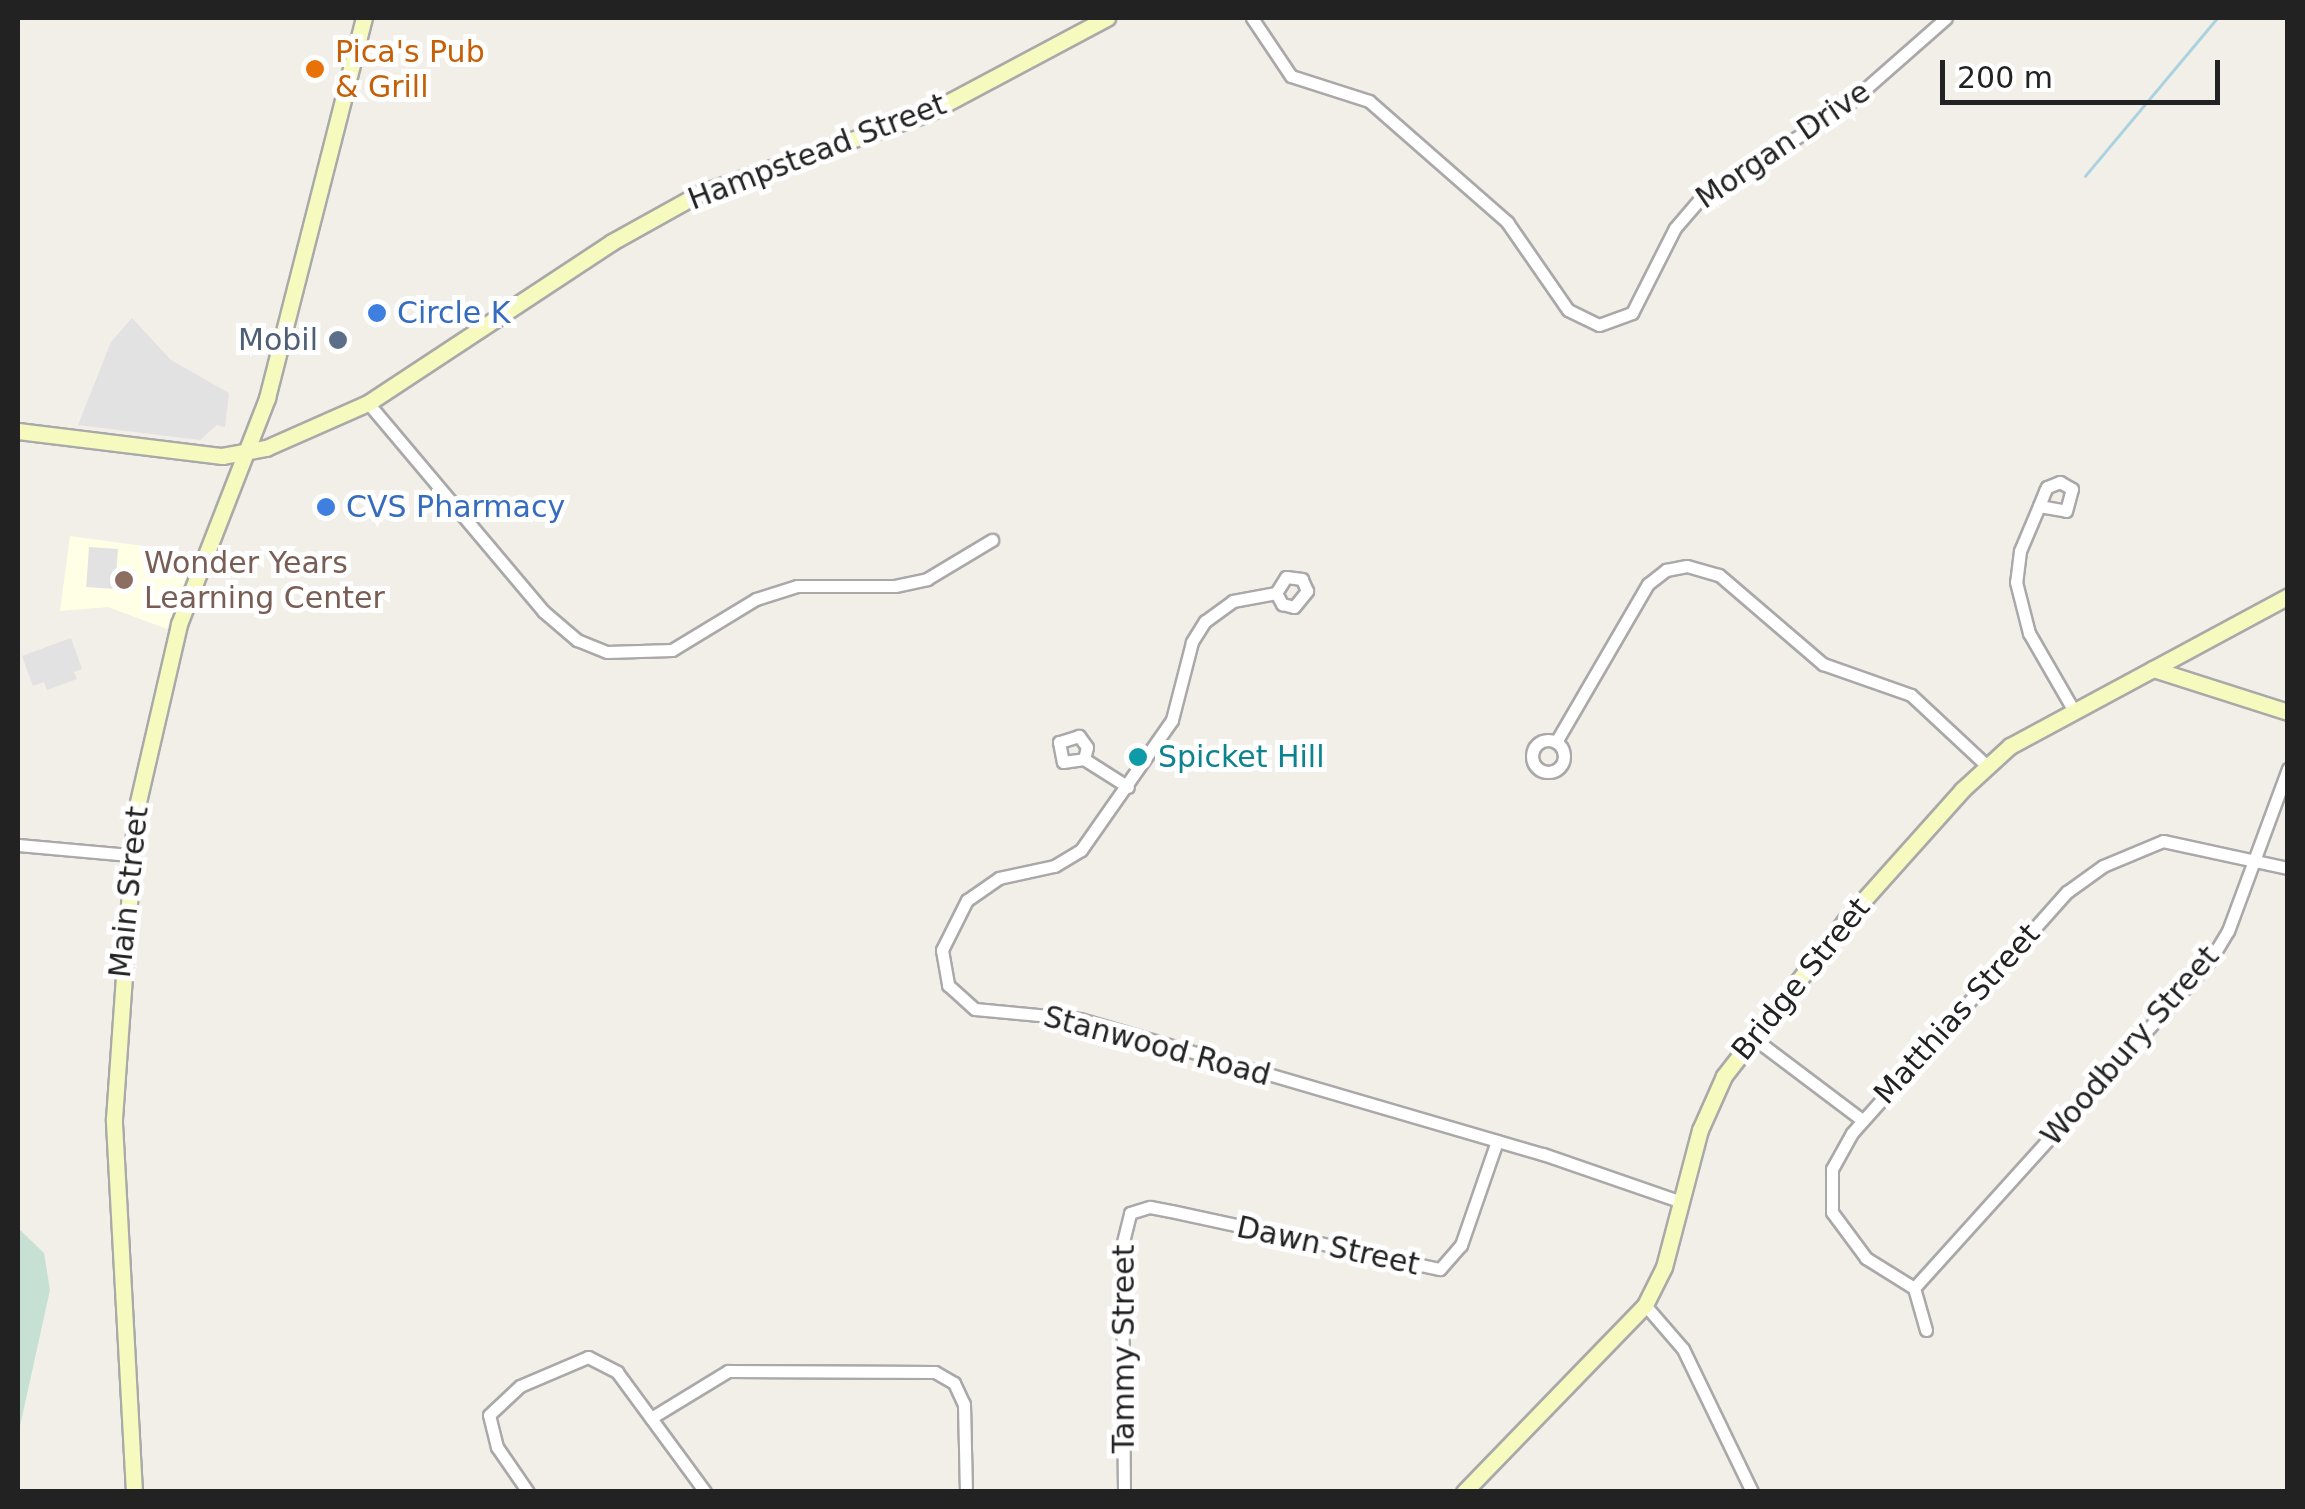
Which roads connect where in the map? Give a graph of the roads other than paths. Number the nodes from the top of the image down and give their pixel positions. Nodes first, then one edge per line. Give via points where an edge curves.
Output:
1 (362, 18) edge
2 (1107, 18) edge
3 (1252, 18) edge
4 (1946, 18) edge
5 (368, 402) junction
6 (260, 417) junction
7 (18, 431) edge
8 (286, 440) junction
9 (242, 458) junction
10 (2039, 506) dead end
11 (992, 540) dead end
12 (1276, 593) dead end
13 (2288, 596) edge
14 (2153, 669) junction
15 (2074, 711) junction
16 (2288, 712) edge
17 (1556, 742) dead end
18 (1084, 759) dead end
19 (1986, 766) junction
20 (2288, 768) edge
21 (1128, 787) junction
22 (18, 845) edge
23 (130, 856) junction
24 (2256, 857) junction
25 (2288, 868) edge
26 (1752, 1037) junction
27 (1862, 1120) junction
28 (1497, 1141) junction
29 (1680, 1202) junction
30 (1136, 1210) joint
31 (1914, 1288) junction
32 (1645, 1306) junction
33 (1926, 1330) dead end
34 (650, 1418) junction
35 (134, 1492) edge
36 (528, 1492) edge
37 (705, 1492) edge
38 (966, 1492) edge
39 (1124, 1492) edge
40 (1464, 1492) edge
41 (1752, 1492) edge

1 - 6 main road, Main Street
2 - 5 main road, Hampstead Street via 928,112 720,184 659,214
3 - 4 street, Morgan Drive via 1291,76 1369,101 1508,222 1574,314 1599,325 1632,313 1675,228 1705,193 1839,112
5 - 8 main road, Hampstead Street
5 - 11 street via 543,612 576,640 607,652 672,650 756,599 797,586 895,586 927,579
6 - 8 main road
6 - 9 main road, Main Street
7 - 9 main road
8 - 9 main road, Hampstead Street
9 - 23 main road, Main Street via 161,686
10 - 15 street via 2020,551 2016,592 2028,633
12 - 21 street, Stanwood Road via 1233,602 1206,621 1188,653 1172,720
13 - 14 main road, Bridge Street
14 - 15 main road, Bridge Street
14 - 16 main road
15 - 19 main road, Bridge Street
17 - 19 street via 1648,584 1666,570 1687,566 1719,575 1823,664 1911,696
18 - 21 street
19 - 26 main road, Bridge Street via 1844,921
20 - 24 street, Woodbury Street
21 - 28 street, Stanwood Road via 1072,857 998,878 967,900 942,950 955,995 988,1012 1080,1020
22 - 23 street
23 - 35 main road, Main Street via 114,1164
24 - 25 street, Matthias Street
24 - 27 street, Matthias Street via 2163,841 2084,878
24 - 31 street, Woodbury Street via 2211,959
26 - 27 street
26 - 29 main road, Bridge Street via 1707,1110
27 - 31 street, Matthias Street via 1832,1169 1832,1212 1866,1258
28 - 29 street, Stanwood Road
28 - 30 street, Dawn Street via 1461,1245 1440,1269 1172,1211
29 - 32 main road, Bridge Street via 1664,1267
30 - 39 street, Tammy Street via 1125,1223 1122,1246
31 - 33 street
32 - 40 main road, Bridge Street
32 - 41 street via 1683,1348
34 - 36 street via 610,1364 596,1358 569,1361 520,1386 494,1406 489,1426
34 - 37 street
34 - 38 street via 728,1370 936,1372 954,1384 964,1404

